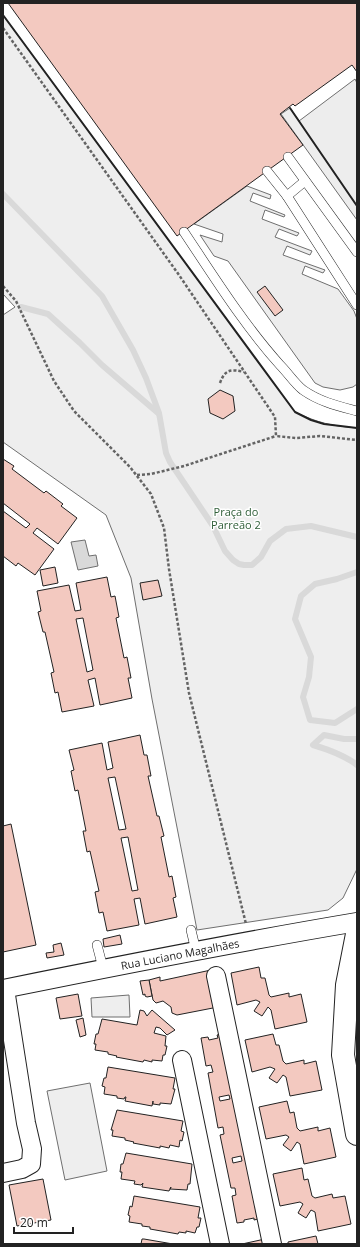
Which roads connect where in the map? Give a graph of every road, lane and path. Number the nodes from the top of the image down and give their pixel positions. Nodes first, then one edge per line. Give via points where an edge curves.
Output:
1 (3, 28) edge
2 (288, 157) dead end
3 (267, 171) dead end
4 (305, 182) junction
5 (287, 196) junction
6 (184, 232) dead end
7 (357, 252) edge
8 (3, 286) edge
9 (357, 304) edge
10 (245, 372) junction
11 (220, 383) dead end
12 (357, 411) edge
13 (276, 436) junction
14 (357, 440) edge
15 (137, 475) junction
16 (357, 922) edge
17 (191, 930) dead end
18 (357, 934) edge
19 (249, 940) junction
20 (97, 945) dead end
21 (196, 951) junction
22 (103, 968) junction
23 (216, 976) dead end
24 (4, 989) edge
25 (182, 1060) dead end
26 (357, 1134) edge
27 (3, 1173) edge
28 (220, 1244) edge
29 (272, 1244) edge

1 - 10 path
2 - 4 lane
3 - 5 lane
4 - 5 lane
4 - 7 lane
5 - 9 lane
6 - 12 lane via 263,345 302,389 318,400
8 - 15 path via 16,301 54,381 74,411
10 - 11 path via 228,371
10 - 13 path via 275,417
13 - 14 path via 320,436
13 - 15 path via 184,466
15 - 19 path via 151,494 164,528 189,693
16 - 19 street, Rua Luciano Magalhães
17 - 21 lane
18 - 26 main road via 347,985 343,1054
19 - 21 street, Rua Luciano Magalhães
20 - 22 lane
21 - 22 street, Rua Luciano Magalhães
22 - 24 street, Rua Luciano Magalhães
23 - 29 street
24 - 27 street via 32,1149 32,1164
25 - 28 street

